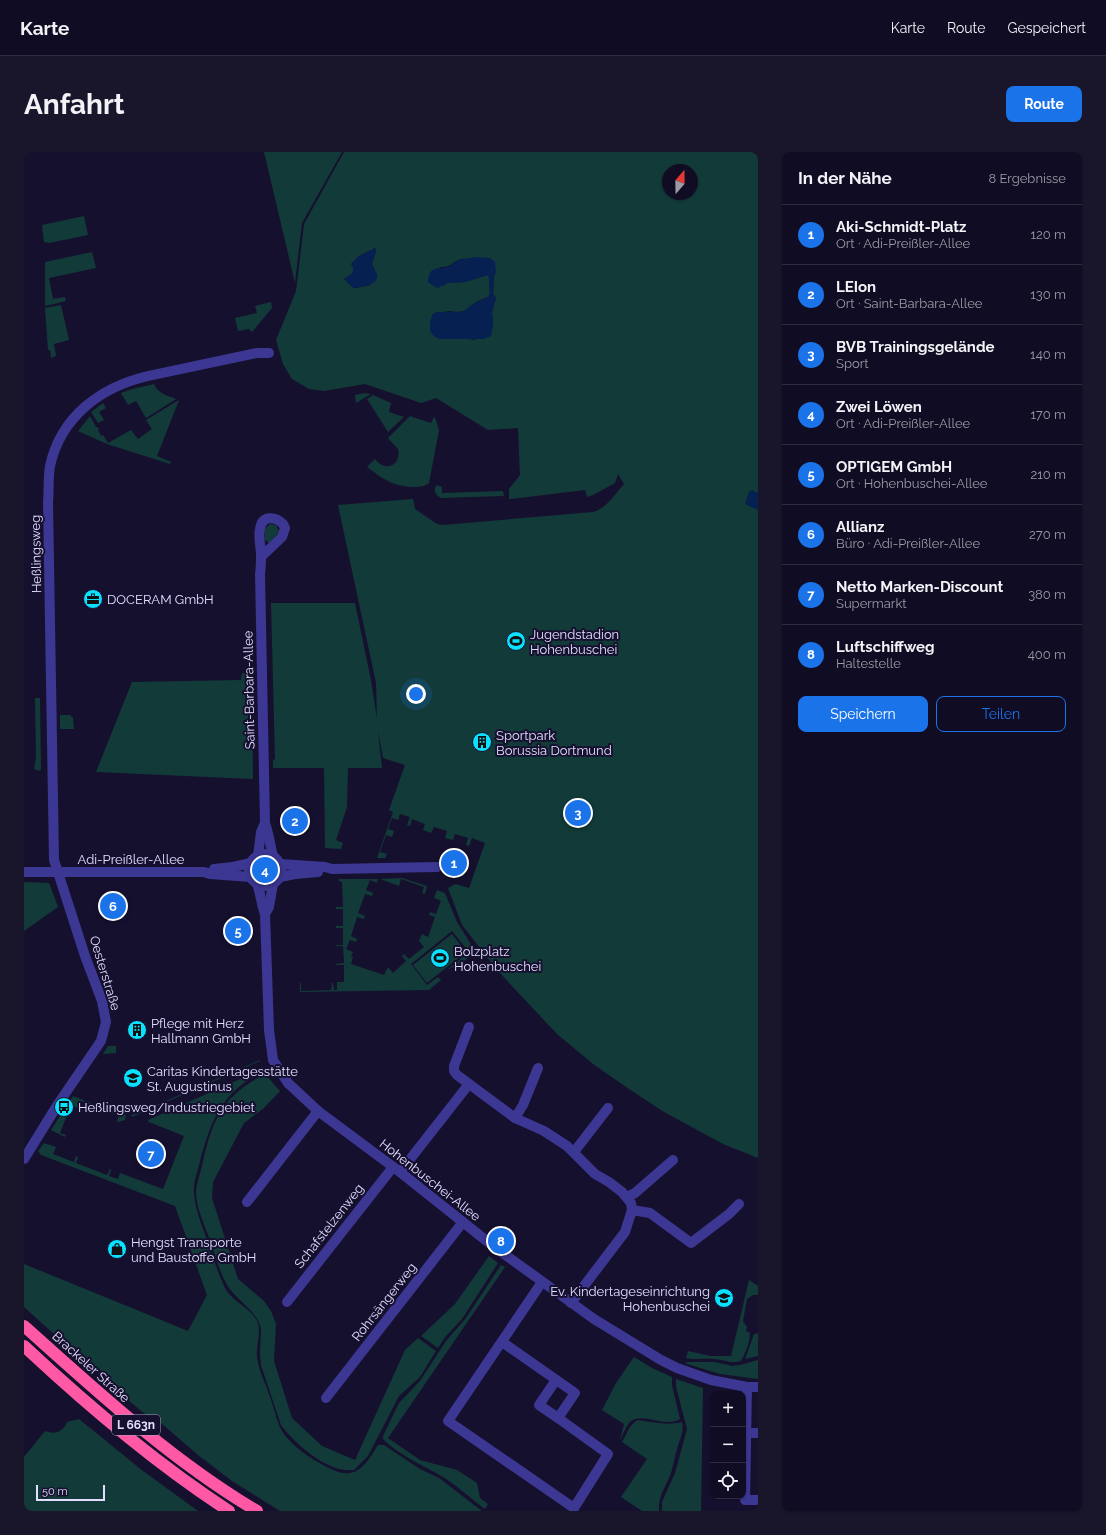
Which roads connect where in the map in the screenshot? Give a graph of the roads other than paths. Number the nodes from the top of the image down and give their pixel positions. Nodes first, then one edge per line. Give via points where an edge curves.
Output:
1 (269, 353) dead end
2 (261, 557) dead end
3 (265, 823) junction
4 (254, 859) junction
5 (277, 860) junction
6 (437, 867) dead end
7 (332, 869) junction
8 (24, 872) edge
9 (58, 872) junction
10 (204, 872) junction
11 (254, 880) junction
12 (276, 881) junction
13 (266, 914) junction
14 (469, 1027) dead end
15 (538, 1068) dead end
16 (469, 1084) junction
17 (608, 1108) dead end
18 (318, 1110) junction
19 (515, 1118) junction
20 (574, 1152) junction
21 (24, 1159) edge
22 (673, 1160) dead end
23 (397, 1169) junction
24 (627, 1197) junction
25 (247, 1202) dead end
26 (738, 1204) dead end
27 (632, 1210) junction
28 (463, 1222) junction
29 (542, 1282) junction
30 (287, 1302) dead end
31 (571, 1303) junction
32 (24, 1326) edge
33 (502, 1342) junction
34 (24, 1346) edge
35 (556, 1380) junction
36 (747, 1387) junction
37 (758, 1387) edge
38 (326, 1398) dead end
39 (558, 1418) junction
40 (747, 1433) junction
41 (758, 1433) edge
42 (758, 1500) edge
43 (229, 1511) edge
44 (257, 1511) edge

1 - 9 street, Heßlingsweg via 247,355 137,378 117,385 82,408 68,424 58,444 50,466 48,490 54,860
2 - 3 street, Saint-Barbara-Allee
3 - 4 street, Saint-Barbara-Allee
3 - 5 street, Saint-Barbara-Allee via 270,847
4 - 5 street, Adi-Preißler-Allee via 266,854
4 - 10 street, Adi-Preißler-Allee via 233,867
4 - 11 street via 249,867
5 - 7 street, Adi-Preißler-Allee
5 - 12 street via 281,870
6 - 7 street, Adi-Preißler-Allee
7 - 12 street, Adi-Preißler-Allee via 326,872 300,873
8 - 9 street
9 - 10 street, Adi-Preißler-Allee
9 - 21 street, Oesterstraße via 102,1001 106,1022 101,1040
10 - 11 street, Adi-Preißler-Allee
11 - 12 street, Adi-Preißler-Allee via 262,886
11 - 13 street, Hohenbuschei-Allee
12 - 13 street, Hohenbuschei-Allee
13 - 18 street, Hohenbuschei-Allee via 269,1030 273,1060 288,1083
14 - 16 street via 454,1071
15 - 19 street
16 - 19 street
16 - 23 street, Schafstelzenweg
17 - 20 street
18 - 23 street, Hohenbuschei-Allee
18 - 25 street
19 - 20 street via 544,1131
20 - 24 street via 595,1174 616,1186
22 - 24 street
23 - 28 street, Hohenbuschei-Allee
23 - 30 street, Schafstelzenweg
24 - 27 street
26 - 27 street via 691,1243 650,1213
27 - 31 street via 628,1226 618,1243
28 - 29 street, Hohenbuschei-Allee
28 - 38 street, Rohrsängerweg
29 - 31 street, Hohenbuschei-Allee
29 - 33 street
31 - 36 street, Hohenbuschei-Allee via 677,1368 711,1380
32 - 44 highway, Brackeler Straße / L 663n via 116,1409 163,1447
33 - 35 street
33 - 39 street via 448,1421 574,1508 608,1454
34 - 43 highway, L 663n via 135,1444
35 - 39 street via 575,1393
35 - 39 street via 539,1405
36 - 37 street, Hohenbuschei-Allee
36 - 40 street
40 - 41 street
40 - 42 street via 745,1500

